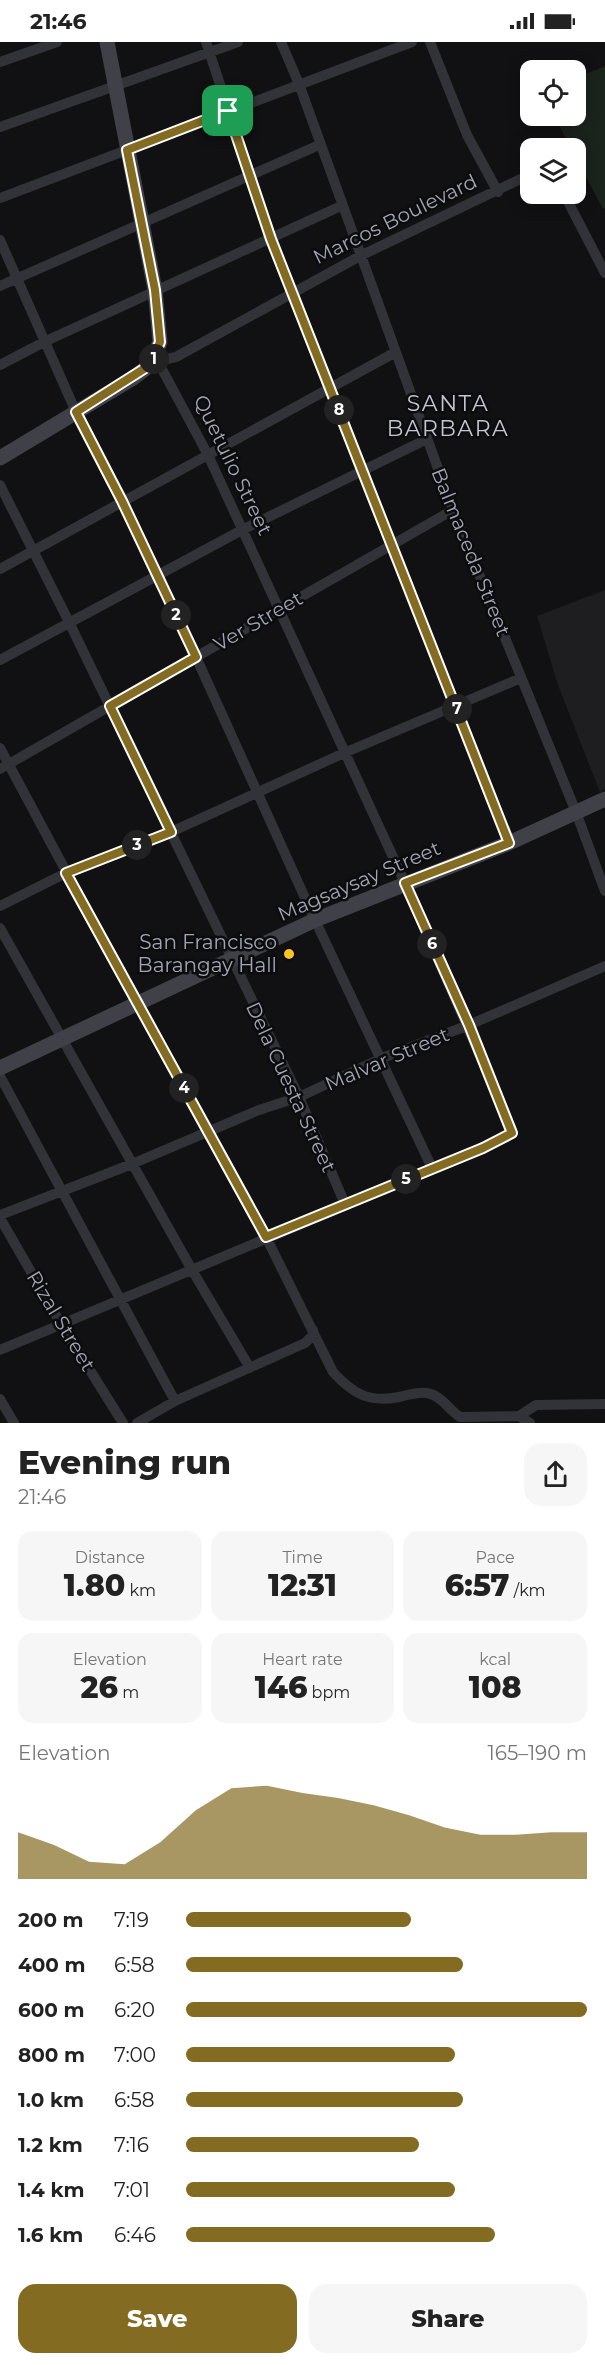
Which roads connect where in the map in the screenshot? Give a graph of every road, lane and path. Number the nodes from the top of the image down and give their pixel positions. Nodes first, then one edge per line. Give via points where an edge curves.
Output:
1 (57, 42) edge
2 (108, 42) edge
3 (238, 42) edge
4 (281, 42) edge
5 (412, 42) edge
6 (430, 42) edge
7 (208, 47) edge
8 (0, 62) edge
9 (299, 84) junction
10 (115, 87) junction
11 (228, 111) junction
12 (0, 127) edge
13 (319, 145) junction
14 (127, 150) junction
15 (250, 175) junction
16 (520, 180) edge
17 (498, 192) junction
18 (0, 198) edge
19 (569, 204) edge
20 (341, 206) junction
21 (141, 223) junction
22 (271, 239) junction
23 (0, 240) edge
24 (360, 256) junction
25 (605, 273) edge
26 (19, 279) junction
27 (0, 286) edge
28 (155, 290) junction
29 (293, 293) junction
30 (46, 341) junction
31 (394, 353) junction
32 (155, 356) junction
33 (0, 365) edge
34 (329, 388) junction
35 (76, 412) junction
36 (427, 439) junction
37 (208, 455) junction
38 (0, 458) edge
39 (364, 470) junction
40 (0, 485) edge
41 (122, 501) junction
42 (453, 510) junction
43 (242, 530) junction
44 (393, 544) junction
45 (33, 552) junction
46 (0, 569) edge
47 (157, 575) junction
48 (277, 609) junction
49 (69, 622) junction
50 (196, 657) junction
51 (0, 660) edge
52 (521, 678) junction
53 (455, 705) junction
54 (110, 706) junction
55 (0, 748) edge
56 (344, 753) junction
57 (4, 766) edge
58 (259, 793) junction
59 (605, 799) edge
60 (576, 812) junction
61 (171, 832) junction
62 (509, 843) junction
63 (66, 873) junction
64 (405, 883) junction
65 (605, 891) edge
66 (0, 906) edge
67 (315, 920) junction
68 (0, 928) edge
69 (230, 959) junction
70 (605, 966) edge
71 (137, 1004) junction
72 (469, 1025) junction
73 (62, 1040) junction
74 (382, 1059) junction
75 (0, 1068) edge
76 (0, 1076) edge
77 (298, 1097) junction
78 (208, 1133) junction
79 (132, 1164) junction
80 (432, 1168) junction
81 (62, 1193) junction
82 (345, 1204) junction
83 (0, 1216) edge
84 (266, 1237) junction
85 (192, 1270) junction
86 (120, 1300) junction
87 (61, 1324) junction
88 (312, 1330) junction
89 (0, 1350) edge
90 (250, 1368) junction
91 (0, 1399) edge
92 (175, 1401) junction
93 (605, 1404) edge
94 (519, 1416) junction
95 (14, 1423) edge
96 (123, 1423) edge
97 (137, 1423) edge
98 (530, 1423) edge

1 - 8 street
2 - 10 main road
3 - 7 street
4 - 9 street, Balmaceda Street
5 - 9 street
6 - 17 street via 464,128
7 - 10 street
7 - 11 street
9 - 11 street
9 - 13 street, Balmaceda Street
10 - 12 street
10 - 14 main road
11 - 14 street
11 - 15 street
13 - 15 street
13 - 20 street, Balmaceda Street
14 - 18 street
14 - 21 main road
15 - 21 street
15 - 22 street
16 - 17 street, Marcos Boulevard
17 - 24 street, Marcos Boulevard
19 - 25 street
20 - 22 street
20 - 24 street, Balmaceda Street
21 - 26 street
21 - 28 main road
22 - 28 street
22 - 29 street
23 - 26 street
24 - 29 street, Marcos Boulevard
24 - 31 street, Balmaceda Street
26 - 27 street
26 - 30 street
28 - 30 street
28 - 32 main road via 160,342
29 - 32 street, Marcos Boulevard via 176,357
29 - 34 street
30 - 33 street
30 - 35 street
31 - 34 street
31 - 36 street, Balmaceda Street
32 - 35 main road via 133,378
32 - 37 street, Quetulio Street
34 - 37 street
34 - 39 street
35 - 38 main road
35 - 41 street
36 - 39 street
36 - 42 street, Balmaceda Street
37 - 41 street
37 - 43 street, Quetulio Street
39 - 43 street
39 - 44 street
40 - 45 street, Dela Cuesta Street
41 - 45 street
41 - 47 street
42 - 44 street, Ver Street
42 - 52 street, Balmaceda Street
43 - 47 street
43 - 48 street, Quetulio Street
44 - 48 street, Ver Street
44 - 53 street
45 - 46 street
45 - 49 street, Dela Cuesta Street
47 - 49 street
47 - 50 street
48 - 50 street, Ver Street
48 - 56 street, Quetulio Street
49 - 51 street
49 - 54 street, Dela Cuesta Street
50 - 54 street, Ver Street
50 - 58 street
52 - 53 street
52 - 60 street, Balmaceda Street
53 - 56 street
53 - 62 street
54 - 57 street, Ver Street
54 - 61 street, Dela Cuesta Street
55 - 57 street
56 - 58 street
56 - 64 street, Quetulio Street
57 - 63 street
58 - 61 street
58 - 67 street
59 - 60 main road, Magsaysay Street
60 - 62 main road, Magsaysay Street
60 - 65 street, Balmaceda Street
61 - 63 street
61 - 69 street, Dela Cuesta Street
62 - 64 main road, Magsaysay Street
63 - 66 street
63 - 71 street
64 - 67 main road, Magsaysay Street
64 - 72 street, Quetulio Street
67 - 69 main road, Magsaysay Street
67 - 74 street
68 - 73 street
69 - 71 main road, Magsaysay Street
69 - 77 street, Dela Cuesta Street
70 - 72 street, Malvar Street
71 - 73 main road, Magsaysay Street
71 - 78 street
72 - 74 street, Malvar Street
72 - 80 street, Quetulio Street via 512,1133
73 - 75 main road, Magsaysay Street
73 - 79 street
74 - 77 street, Malvar Street
74 - 80 street
76 - 81 street
77 - 78 street, Malvar Street
77 - 82 street, Dela Cuesta Street
78 - 79 street, Malvar Street
78 - 84 street
79 - 81 street, Malvar Street
79 - 85 street
80 - 82 street
81 - 83 street, Malvar Street
81 - 86 street
82 - 84 street
83 - 87 street, Rizal Street
84 - 85 street
84 - 88 street
85 - 86 street
85 - 90 street
86 - 87 street
86 - 92 street
87 - 89 street
87 - 96 street, Rizal Street
88 - 90 street via 313,1335 305,1343
88 - 94 street via 333,1372 364,1398 385,1400 428,1393 440,1398 460,1417
90 - 92 street
91 - 95 street
92 - 97 street
93 - 94 street via 536,1405
94 - 98 street

